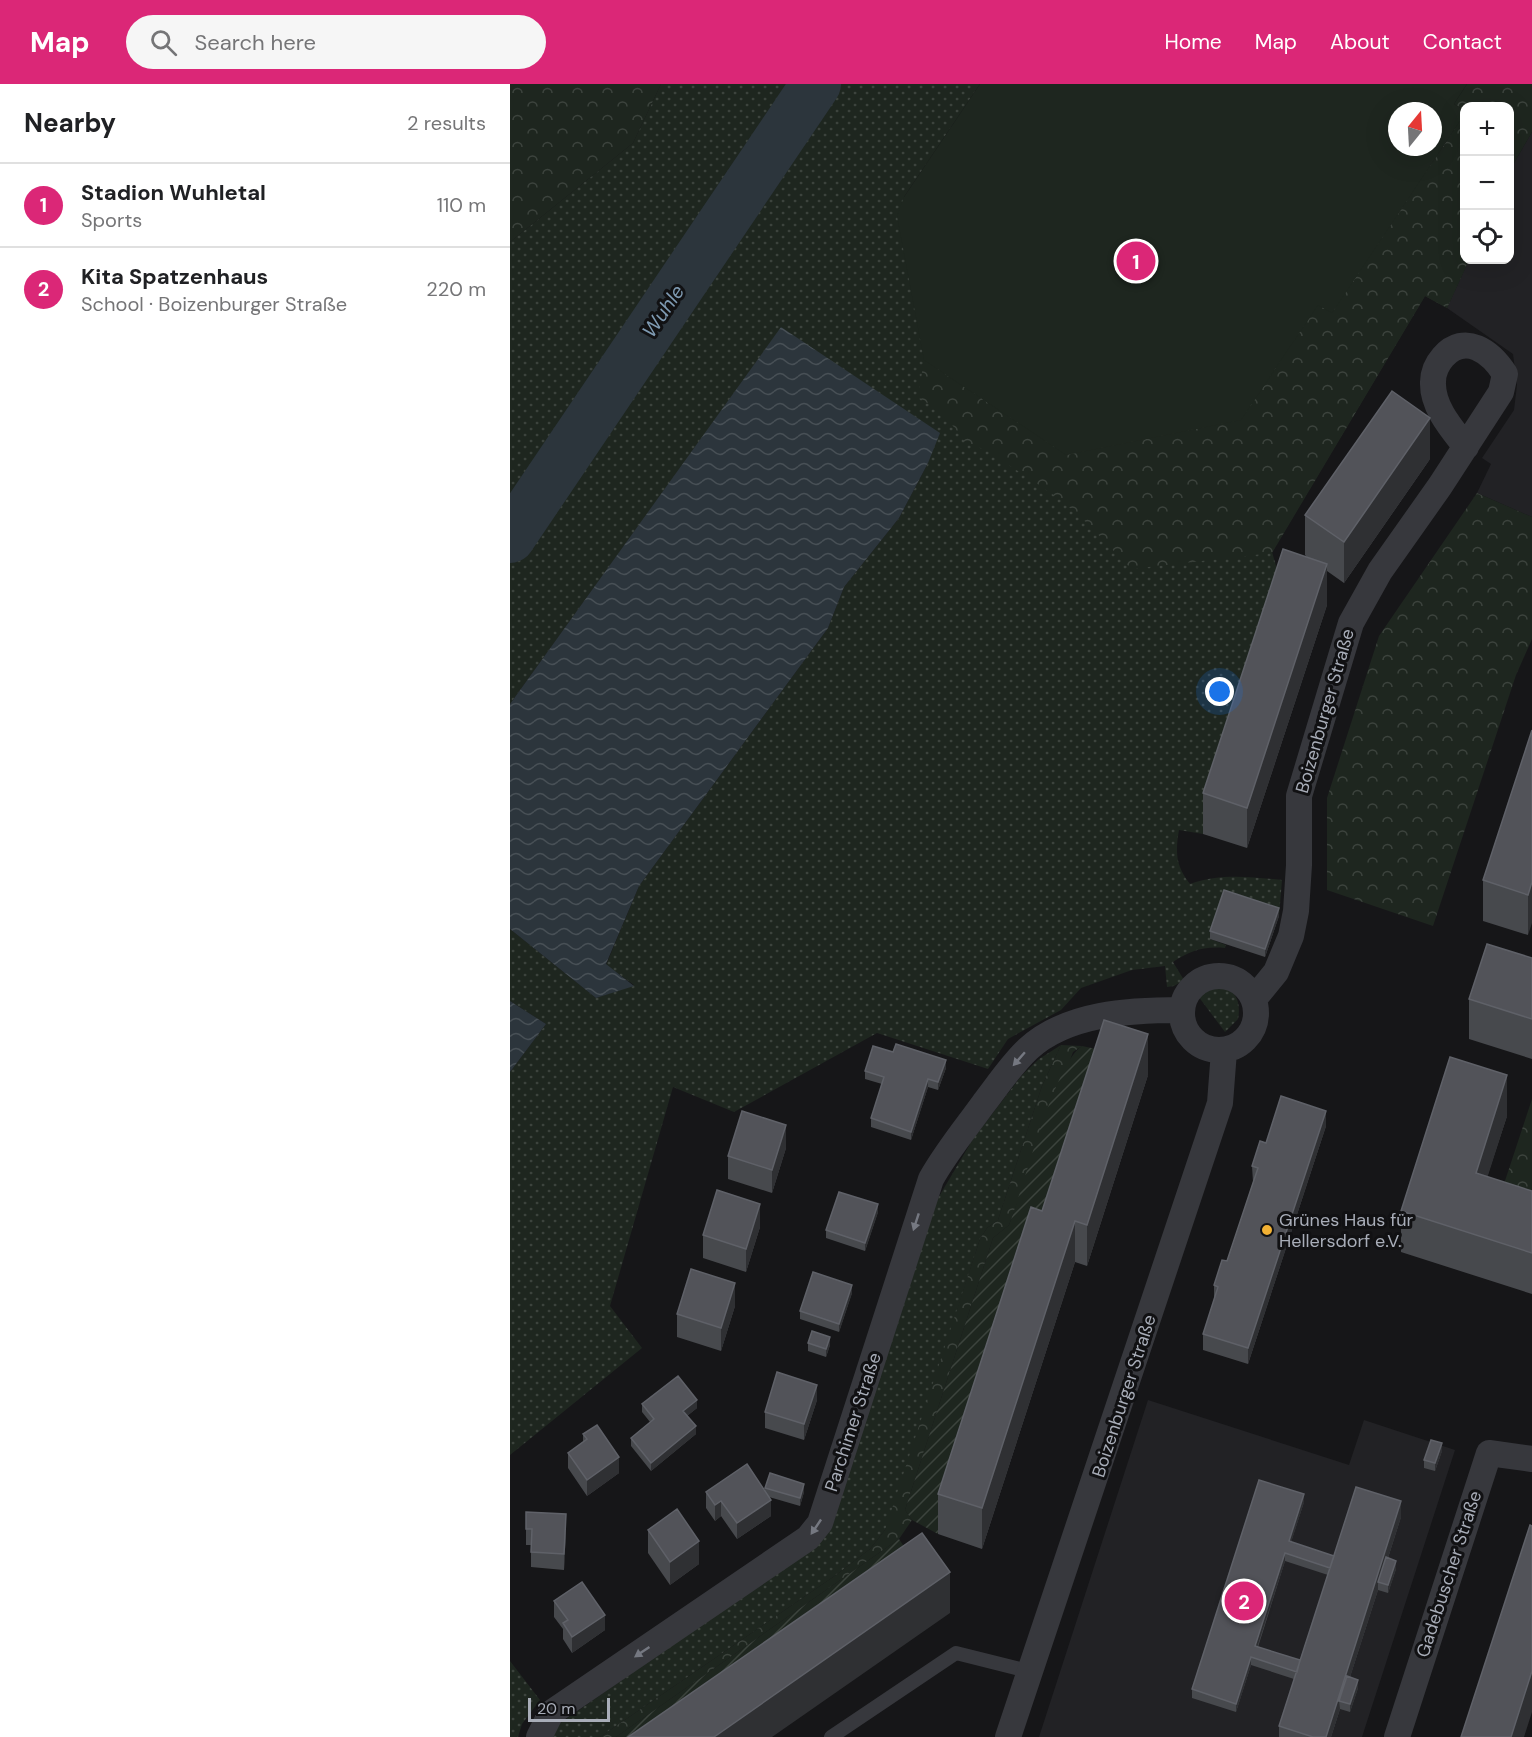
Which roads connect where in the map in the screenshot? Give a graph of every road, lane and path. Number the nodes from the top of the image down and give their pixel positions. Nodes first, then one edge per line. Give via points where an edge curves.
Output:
1 (1466, 447) dead end
2 (1254, 999) junction
3 (1181, 1010) junction
4 (1224, 1051) junction
5 (1532, 1459) edge
6 (1032, 1672) junction
7 (539, 1737) edge
8 (831, 1737) edge
9 (1008, 1737) edge
10 (1396, 1737) edge

1 - 2 street, Boizenburger Straße via 1380,570 1351,623 1299,796 1299,865 1291,936 1276,972
2 - 3 street via 1242,983 1223,975 1203,978 1188,991
2 - 4 street via 1257,1020 1251,1035
3 - 4 street via 1186,1032 1202,1047
3 -> 7 street, Parchimer Straße via 1131,1010 1066,1025 1029,1048 941,1160 931,1179 820,1523 808,1538 551,1713
4 - 6 street, Boizenburger Straße via 1220,1103
5 - 10 street, Gadebuscher Straße via 1489,1453
6 - 8 lane via 956,1653
6 - 9 street, Boizenburger Straße

